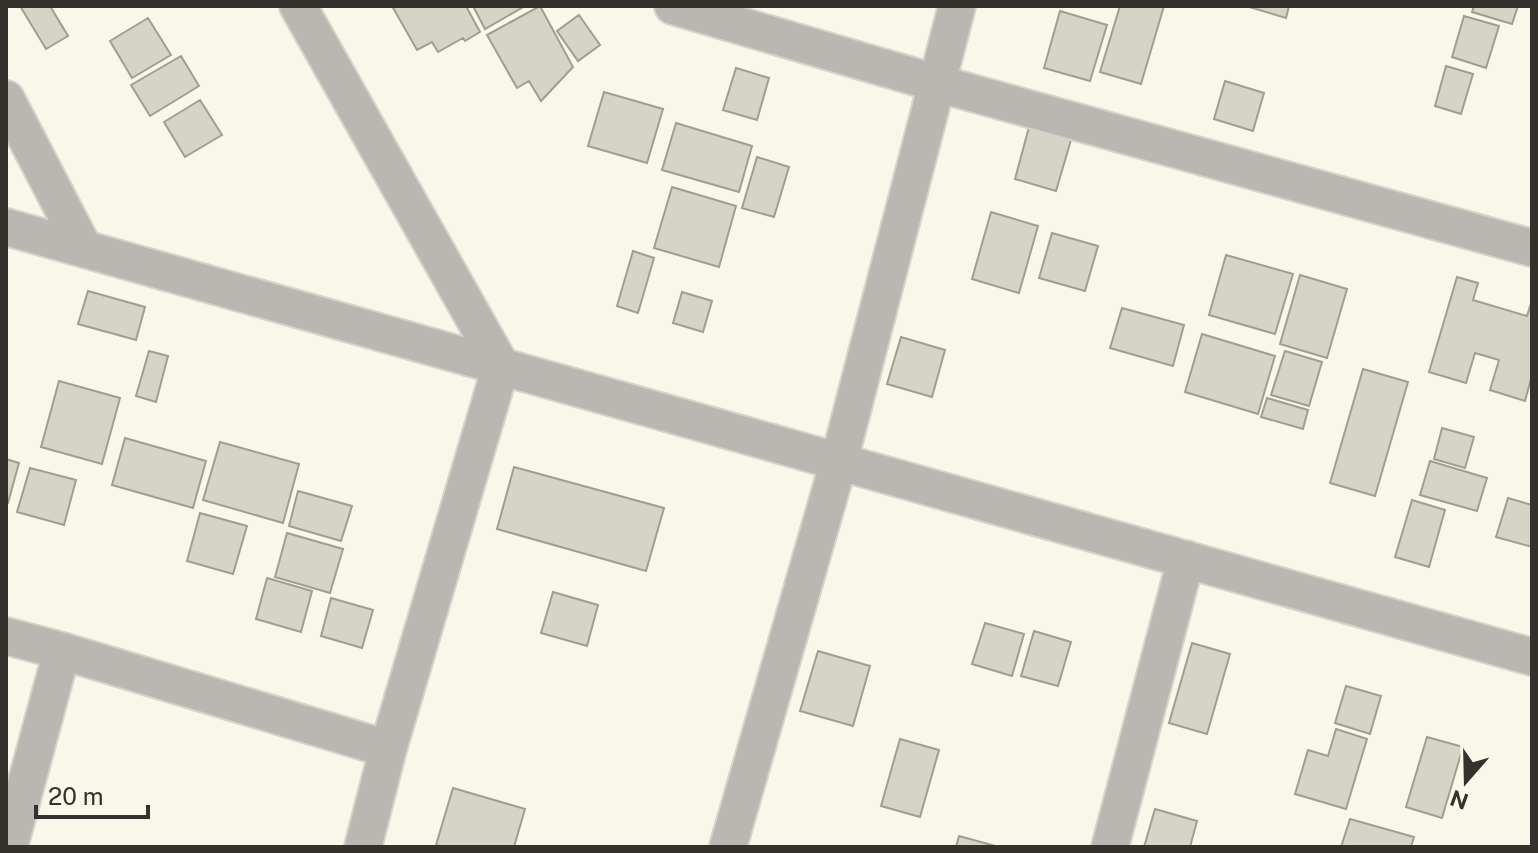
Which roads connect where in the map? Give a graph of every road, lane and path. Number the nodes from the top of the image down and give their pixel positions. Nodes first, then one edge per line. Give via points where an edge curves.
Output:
1 (298, 6) edge
2 (673, 6) edge
3 (957, 6) edge
4 (936, 83) junction
5 (6, 99) edge
6 (6, 227) edge
7 (1532, 248) edge
8 (84, 249) junction
9 (501, 366) junction
10 (839, 461) junction
11 (1186, 559) junction
12 (6, 636) edge
13 (62, 651) junction
14 (1532, 657) edge
15 (388, 749) junction
16 (9, 847) edge
17 (363, 847) edge
18 (728, 847) edge
19 (1110, 847) edge

1 - 9 street
2 - 4 street
3 - 4 street
4 - 7 street
4 - 10 street
5 - 8 street
6 - 8 street
8 - 9 street
9 - 10 street
9 - 15 street
10 - 11 street
10 - 18 street
11 - 14 street
11 - 19 street
12 - 13 street
13 - 15 street
13 - 16 street
15 - 17 street

